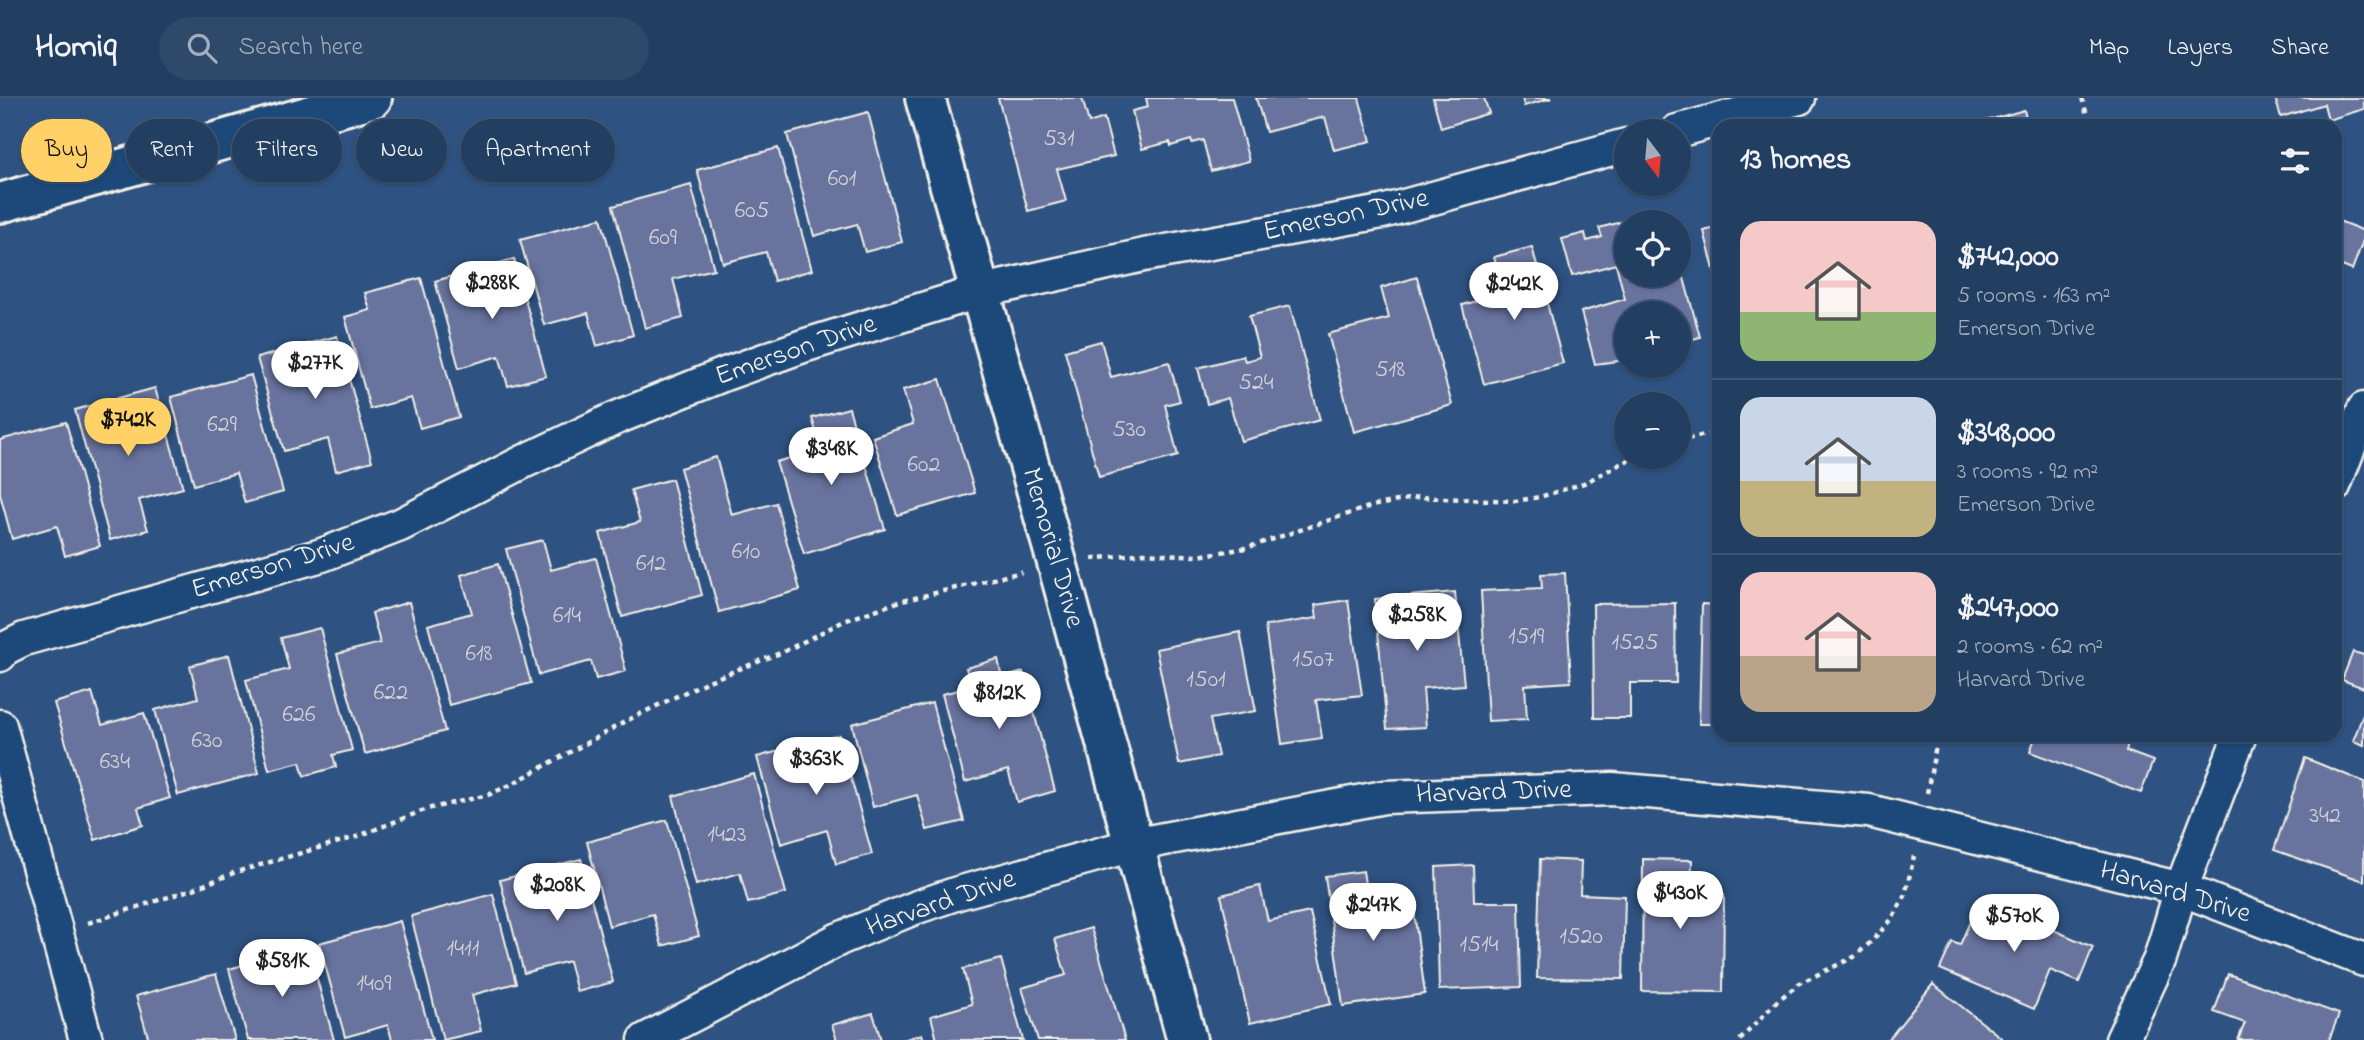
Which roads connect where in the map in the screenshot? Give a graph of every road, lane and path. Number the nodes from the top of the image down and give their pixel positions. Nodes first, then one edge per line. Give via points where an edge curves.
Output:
1 (372, 98) edge
2 (925, 98) edge
3 (1799, 98) edge
4 (2082, 98) edge
5 (1721, 119) edge
6 (2088, 119) edge
7 (1712, 122) edge
8 (1691, 127) edge
9 (1614, 148) edge
10 (0, 203) edge
11 (978, 292) junction
12 (2364, 408) edge
13 (1712, 433) edge
14 (1691, 437) edge
15 (2342, 465) edge
16 (1614, 467) edge
17 (1087, 560) dead end
18 (1023, 572) dead end
19 (0, 655) edge
20 (0, 726) edge
21 (1937, 742) edge
22 (2237, 742) edge
23 (1920, 824) junction
24 (1133, 845) junction
25 (2181, 889) junction
26 (85, 923) dead end
27 (2364, 960) edge
28 (86, 1040) edge
29 (645, 1040) edge
30 (1187, 1040) edge
31 (1740, 1040) edge
32 (2122, 1040) edge

1 - 10 street
2 - 11 street, Memorial Drive
3 - 5 street
4 - 6 path
7 - 8 street
9 - 11 street, Emerson Drive via 1382,212 1144,255
11 - 19 street, Emerson Drive via 803,346 677,393 359,541 24,639
11 - 24 street, Memorial Drive
12 - 15 street
13 - 14 path
16 - 17 path via 1584,483 1515,501 1418,497 1373,506 1246,548 1198,556 1144,553
18 - 26 path via 898,602 844,621 681,694 488,795 427,809 356,837
20 - 28 street
21 - 23 path
22 - 25 street
23 - 24 street, Harvard Drive via 1869,811 1612,789 1384,797
23 - 25 street, Harvard Drive
23 - 31 path via 1905,896 1892,919 1854,957 1784,995
24 - 29 street, Harvard Drive via 905,912 839,939
24 - 30 street, Memorial Drive
25 - 27 street, Harvard Drive
25 - 32 street via 2160,959

